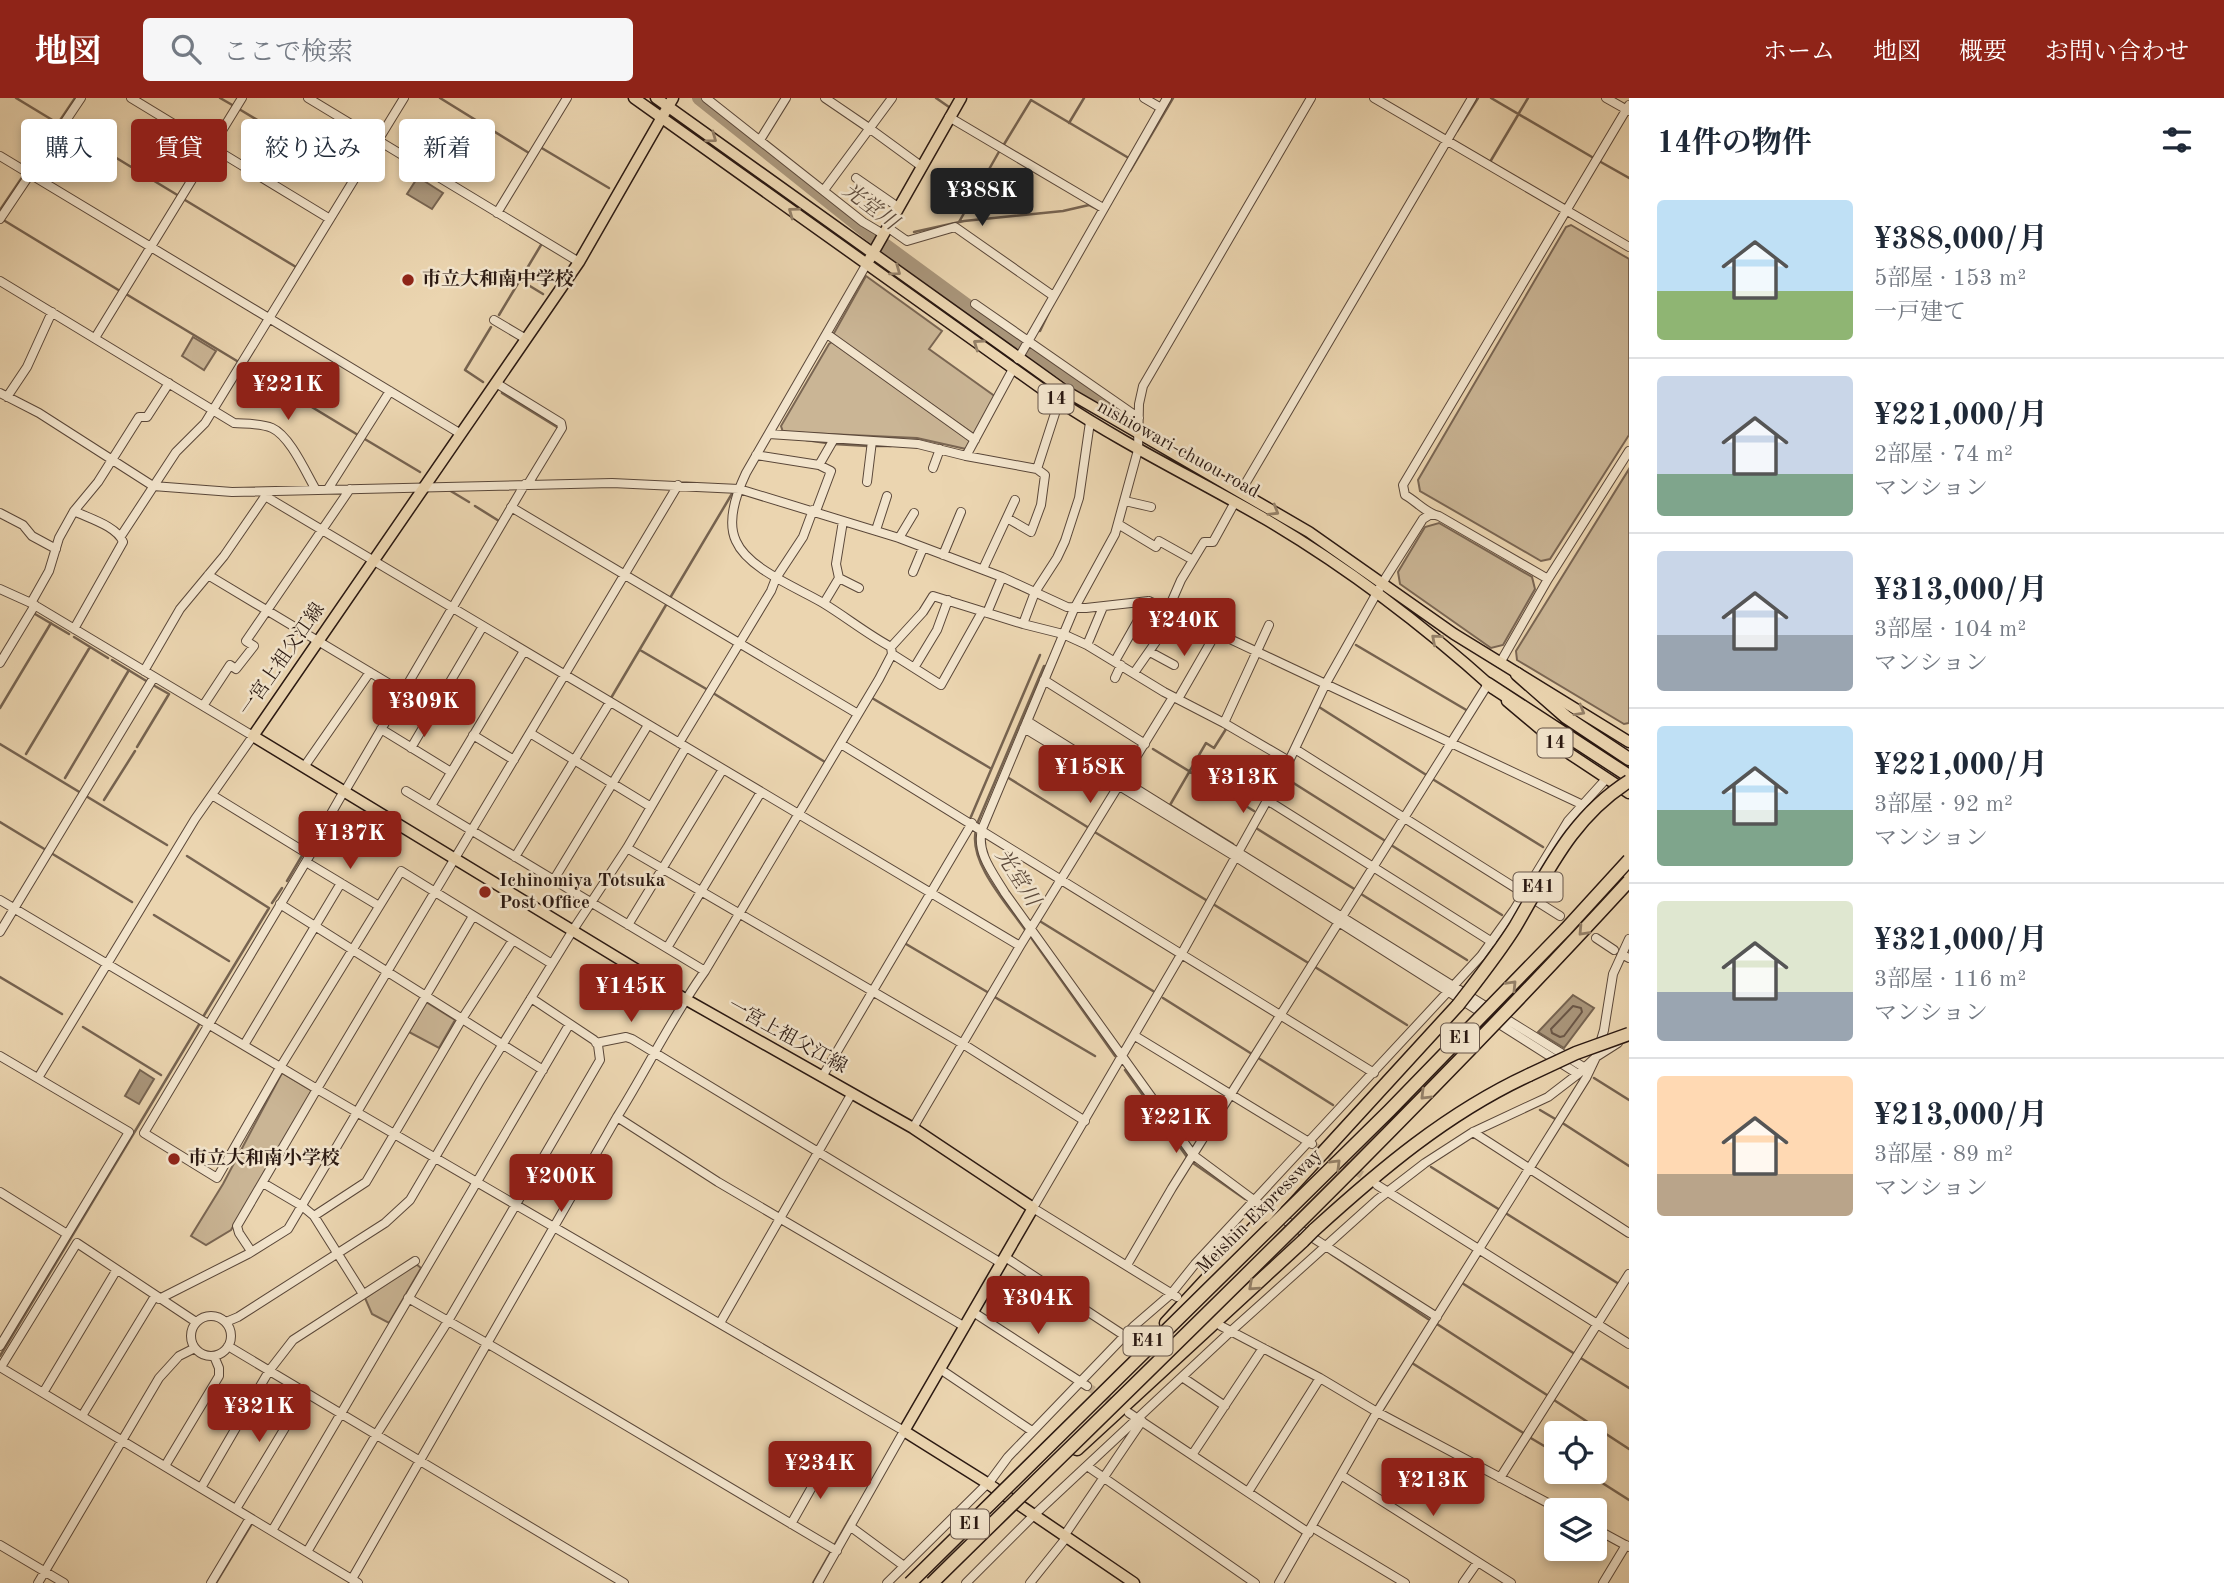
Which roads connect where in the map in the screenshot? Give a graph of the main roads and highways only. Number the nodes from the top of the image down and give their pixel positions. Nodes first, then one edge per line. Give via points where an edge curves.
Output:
1 (634, 98) edge
2 (656, 98) edge
3 (961, 98) edge
4 (670, 102) edge
5 (661, 118) junction
6 (880, 239) junction
7 (866, 265) junction
8 (1021, 352) junction
9 (1517, 674) junction
10 (1488, 684) junction
11 (1629, 742) edge
12 (1629, 759) edge
13 (1629, 778) edge
14 (1629, 793) edge
15 (1629, 860) edge
16 (1629, 881) edge
17 (1629, 1034) edge
18 (904, 1583) edge
19 (910, 1583) edge
20 (932, 1583) edge
21 (938, 1583) edge
22 (1134, 1583) edge

1 - 5 main road, nishiowari-chuou road / 14
2 - 4 main road, nishiowari-chuou road / 14
3 - 6 main road
4 - 5 main road, 一宮上祖父江線
4 -> 6 main road, nishiowari-chuou road / 14
7 -> 5 main road, nishiowari-chuou road / 14
5 - 22 main road, 一宮上祖父江線 via 579,262 253,736 685,999 913,1128 1033,1208 904,1431
6 - 7 main road
6 -> 8 main road, nishiowari-chuou road / 14
8 -> 7 main road, nishiowari-chuou road / 14
8 -> 9 main road, nishiowari-chuou road / 14 via 1088,406 1309,532
10 -> 8 main road, nishiowari-chuou road / 14 via 1413,620 1299,540 1059,401
9 -> 11 main road, nishiowari-chuou road / 14
9 - 12 highway via 1566,717
10 - 13 highway
10 - 14 main road, nishiowari-chuou road / 14 via 1548,737
13 - 18 highway, E41, bridge via 1573,830 1502,946 1458,1005 1148,1342
19 -> 15 highway, Meishin Expressway / E1, bridge via 1389,1111
16 -> 20 highway, Meishin Expressway / E1, bridge via 1400,1120
17 -> 21 highway, bridge via 1529,1075 1419,1140 1152,1378

